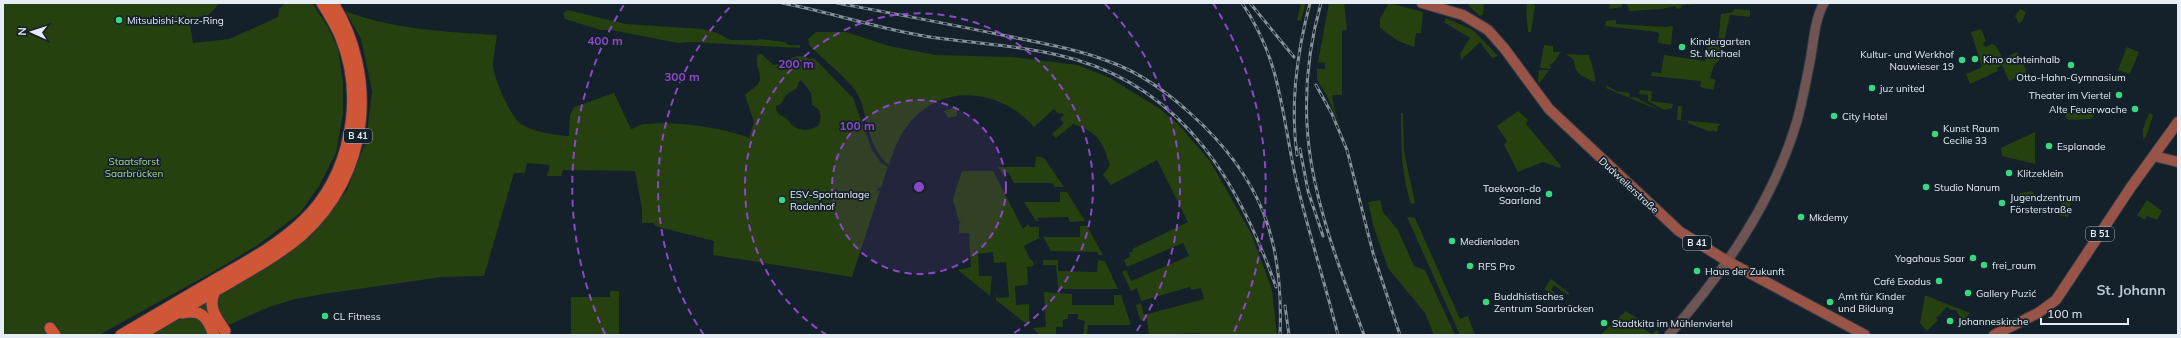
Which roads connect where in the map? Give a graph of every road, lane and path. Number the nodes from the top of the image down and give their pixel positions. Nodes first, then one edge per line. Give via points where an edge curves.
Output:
1 (322, 3) edge
2 (333, 3) edge
3 (1422, 3) edge
4 (1824, 3) edge
5 (347, 43) junction
6 (2178, 122) edge
7 (2154, 156) junction
8 (2178, 162) edge
9 (279, 246) junction
10 (1727, 261) junction
11 (215, 291) junction
12 (175, 314) junction
13 (225, 331) dead end
14 (49, 335) edge
15 (55, 335) edge
16 (121, 335) edge
17 (140, 335) edge
18 (214, 335) edge
19 (1668, 335) edge
20 (1866, 335) edge
21 (1994, 335) edge

1 - 5 highway, B 41
2 - 5 highway, B 41
3 - 10 main road, Dudweilerstraße / B 41 via 1463,15 1488,30 1546,105 1573,133 1676,229
4 - 10 main road via 1818,20 1800,107 1783,160 1758,212
5 - 9 highway, B 41 via 361,79 362,98 357,138 348,168 338,189 310,221
6 - 7 main road, B 51
7 - 8 main road
7 - 21 main road, B 51 via 2056,300 2038,314
9 - 11 highway, B 41
9 - 16 highway, B 41
10 - 19 main road
10 - 20 main road, Dudweilerstraße / B 41
11 - 12 highway, B 41
11 - 13 highway via 211,307
12 - 17 highway, B 41
12 - 18 highway via 189,311 202,313
14 - 15 highway via 50,328

